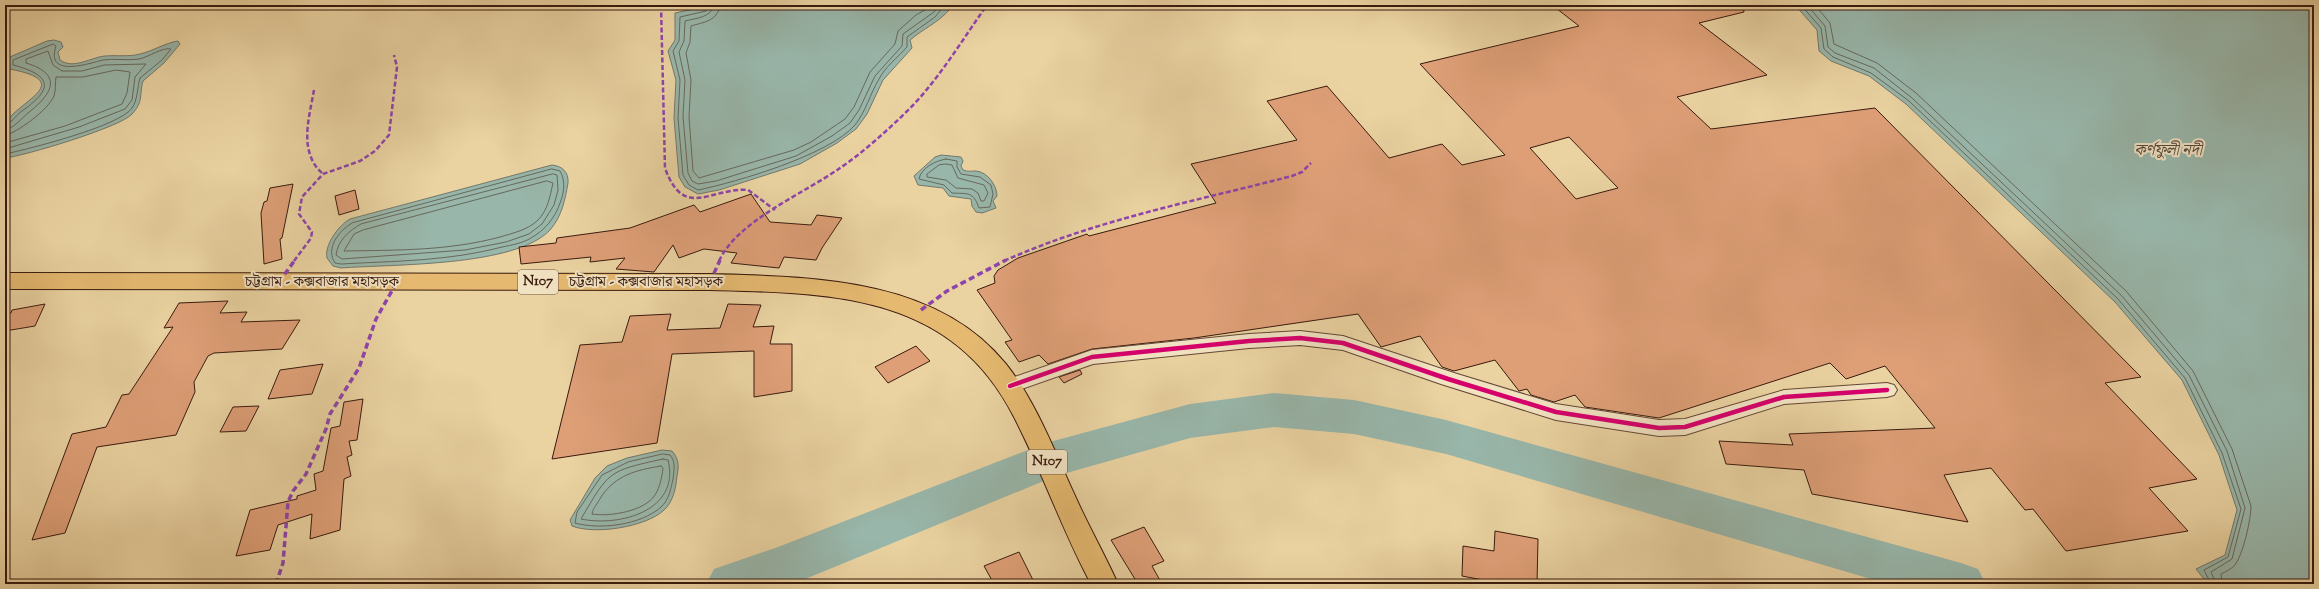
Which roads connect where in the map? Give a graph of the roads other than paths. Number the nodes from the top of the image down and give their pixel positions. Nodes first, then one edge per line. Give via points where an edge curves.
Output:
1 (5, 281) edge
2 (1010, 386) junction
3 (1887, 390) dead end
4 (1105, 584) edge

1 - 2 highway, চট্টগ্রাম - কক্সবাজার মহাসড়ক / N107 via 710,282 816,287 894,300 943,322 984,353
2 - 3 street via 1092,357 1300,338 1344,343 1448,379 1556,412 1659,428 1684,427 1700,423 1784,396
2 - 4 highway, চট্টগ্রাম - কক্সবাজার মহাসড়ক / N107

